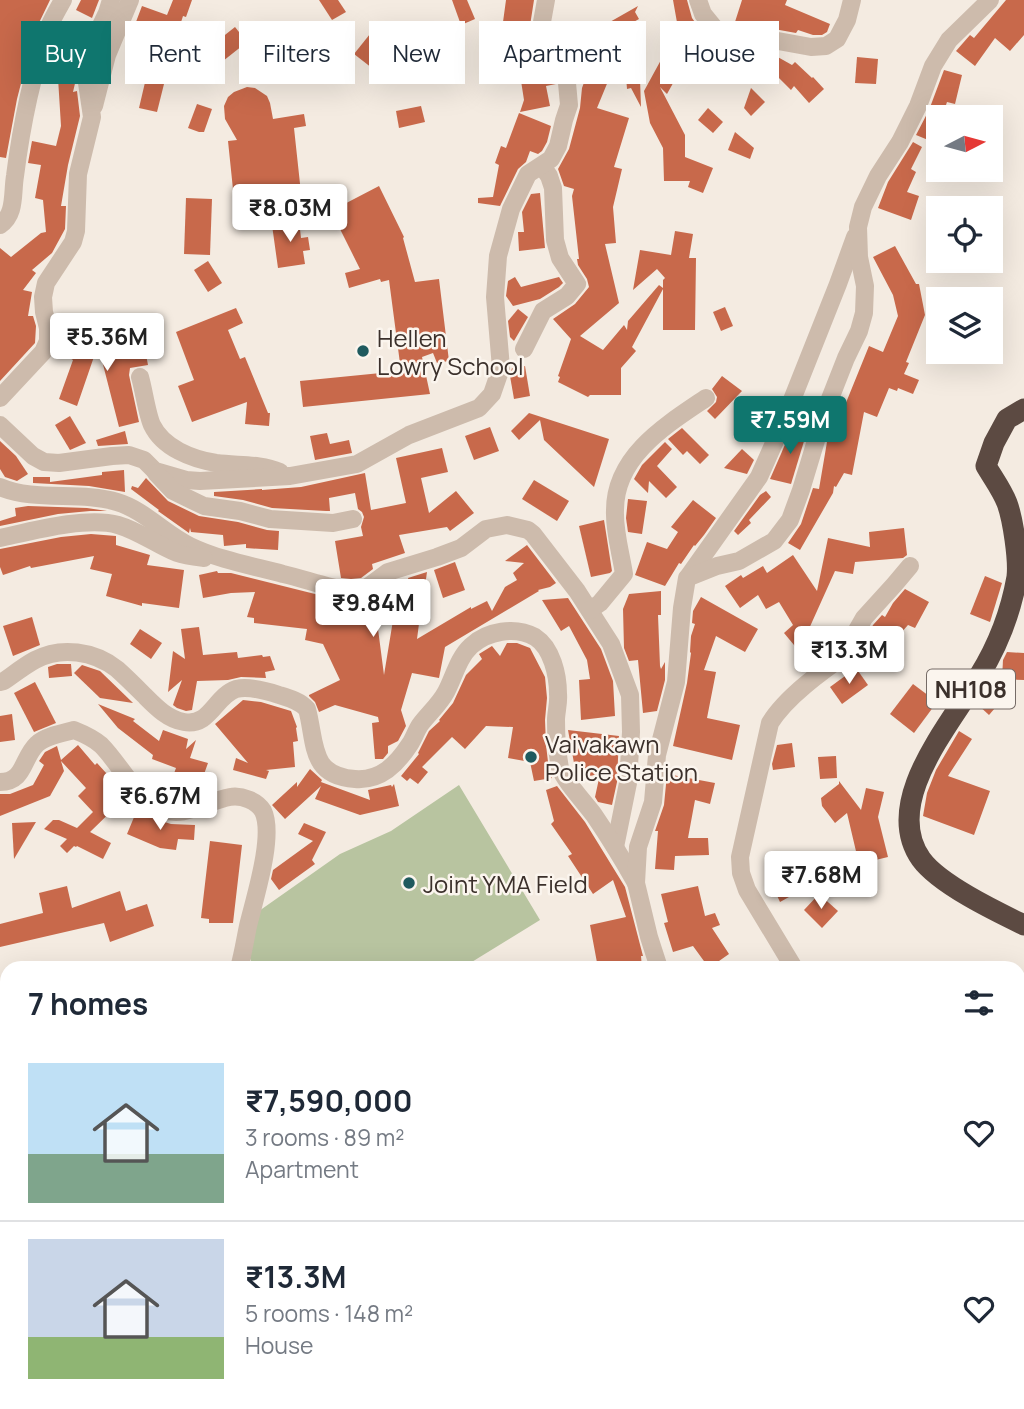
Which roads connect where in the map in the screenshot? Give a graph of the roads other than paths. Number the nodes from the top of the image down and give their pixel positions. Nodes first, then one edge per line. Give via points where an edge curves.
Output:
1 (63, 0) edge
2 (111, 0) edge
3 (130, 0) edge
4 (546, 0) edge
5 (698, 0) edge
6 (852, 0) edge
7 (990, 0) edge
8 (92, 117) junction
9 (542, 166) junction
10 (0, 225) edge
11 (858, 227) junction
12 (524, 349) dead end
13 (141, 377) dead end
14 (0, 398) edge
15 (706, 398) dead end
16 (1024, 409) edge
17 (0, 425) edge
18 (155, 471) junction
19 (290, 476) junction
20 (0, 487) edge
21 (353, 519) dead end
22 (0, 538) edge
23 (225, 558) junction
24 (910, 566) dead end
25 (687, 578) junction
26 (590, 610) junction
27 (0, 682) edge
28 (0, 782) edge
29 (615, 847) junction
30 (636, 883) junction
31 (1024, 925) edge
32 (241, 961) edge
33 (657, 961) edge
34 (790, 961) edge

1 - 10 street via 49,26 36,69 11,212
2 - 8 street via 96,36 87,83
3 - 8 street via 107,55
4 - 9 street via 540,33 562,61 569,105 558,146
5 - 6 street via 716,30 730,36 811,47 837,39
7 - 11 street via 949,40 933,66 918,106 863,207
8 - 14 street via 78,174 76,231 43,297 48,341
9 - 12 street via 553,188 556,248 577,284 543,311
9 - 19 street via 528,174 511,209 498,256 495,297 500,368 486,402 409,435 357,464
11 - 25 street via 759,477
11 - 25 street via 864,313 824,414 790,520 774,541 739,561
13 - 19 street via 152,426 169,446 216,463 268,467
15 - 26 street via 666,426 625,469 614,512 624,574
16 - 31 highway, NH108 via 1007,419 986,466 1007,503 1015,541 1017,575 1009,608 980,675 935,744 917,782 909,825 922,859 940,877
17 - 18 street via 44,462 129,455 144,460
18 - 19 street via 200,481
18 - 21 street via 173,491 204,506 270,519 333,523
20 - 23 street via 16,493 117,502 191,546
22 - 23 street via 66,525 115,524 179,554
23 - 26 street via 343,590 358,590 388,572 460,548 486,529 507,525 533,534
24 - 34 street via 859,625 848,653 788,701 770,723 740,857 741,873
25 - 30 street via 676,682 657,755 653,802 638,847
26 - 29 street via 611,644 630,695 628,783
27 - 29 street via 49,654 75,651 116,668 167,716 181,721 203,719 238,689 276,694 307,709 322,765 341,776 371,778 392,767 410,745 469,648 496,632 528,634 548,650 554,669 561,771
28 - 32 street via 9,782 22,772 25,758 38,741 74,730 102,746 148,800 168,811 194,810 231,797 252,801 262,811 266,827 265,856
29 - 30 street
30 - 33 street

